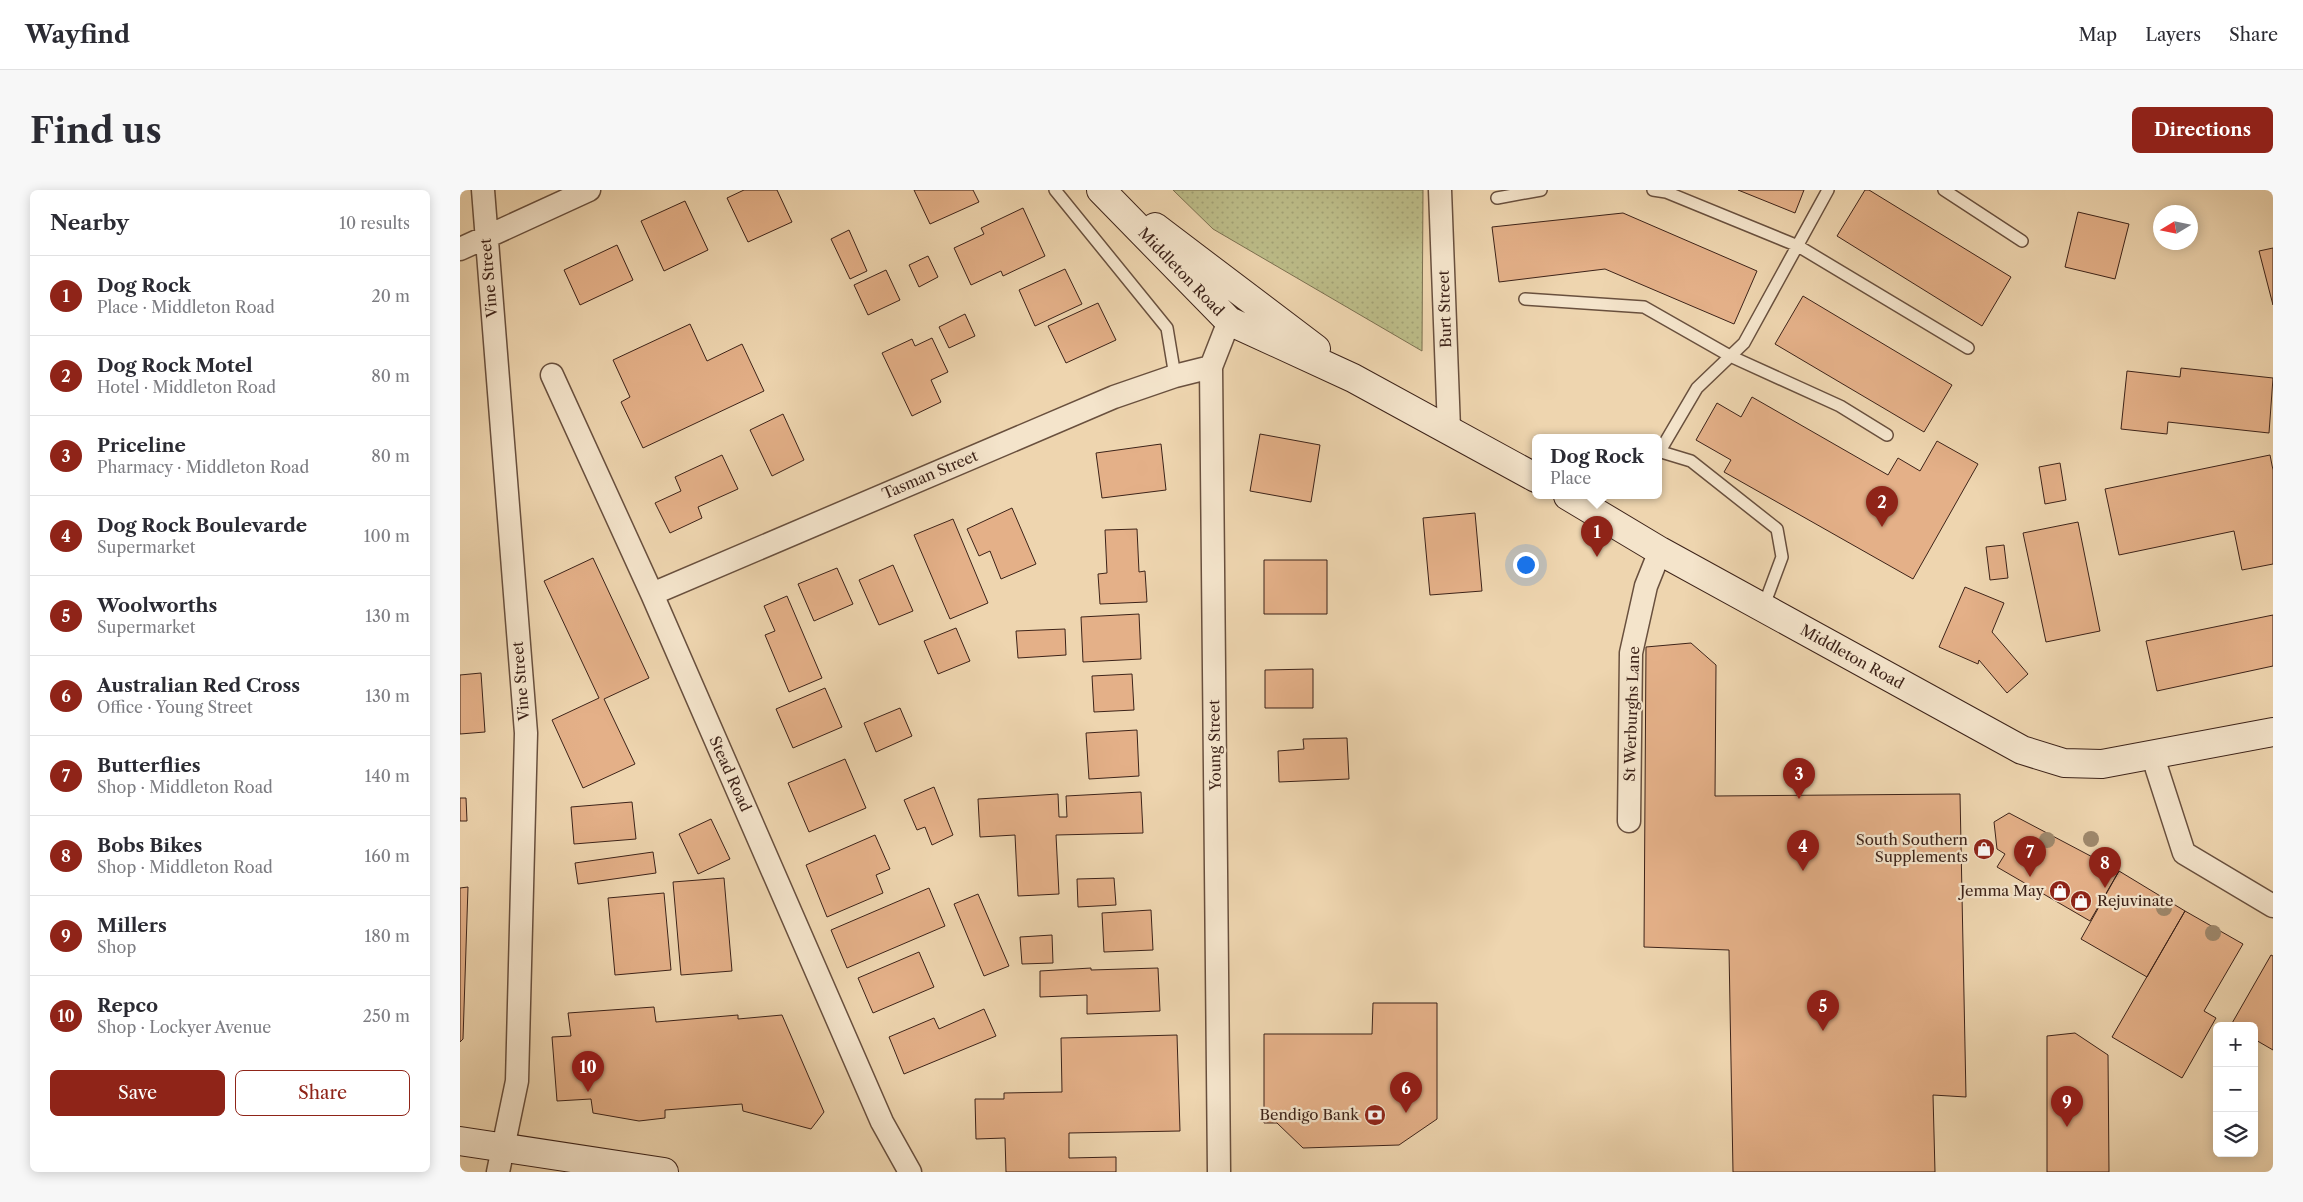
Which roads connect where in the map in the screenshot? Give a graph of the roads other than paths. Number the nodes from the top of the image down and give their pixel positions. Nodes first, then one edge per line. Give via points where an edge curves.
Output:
1 (482, 190) edge
2 (588, 190) edge
3 (1055, 190) edge
4 (1103, 190) edge
5 (1440, 190) edge
6 (1541, 190) edge
7 (1653, 190) edge
8 (1828, 190) edge
9 (1944, 190) edge
10 (1497, 198) dead end
11 (486, 238) junction
12 (2022, 241) dead end
13 (1798, 246) junction
14 (460, 249) edge
15 (1525, 298) dead end
16 (1229, 321) junction
17 (1968, 348) dead end
18 (1730, 356) junction
19 (1211, 367) junction
20 (552, 375) dead end
21 (1175, 376) junction
22 (1353, 378) junction
23 (1449, 429) junction
24 (1887, 434) dead end
25 (1662, 446) edge
26 (1662, 452) edge
27 (1532, 476) edge
28 (1576, 499) edge
29 (1660, 552) junction
30 (652, 594) junction
31 (1763, 608) junction
32 (2273, 732) edge
33 (2152, 754) junction
34 (1630, 821) dead end
35 (2273, 906) edge
36 (460, 1141) edge
37 (500, 1160) edge
38 (664, 1172) edge
39 (910, 1172) edge
40 (1219, 1172) edge

1 - 11 street, Vine Street
2 - 11 street
3 - 21 lane via 1167,328
4 - 16 main road, Middleton Road
4 - 22 main road, Middleton Road via 1212,268
5 - 23 street, Burt Street
6 - 10 lane
7 - 13 lane via 1666,192
8 - 13 lane
9 - 12 lane
11 - 14 street
11 - 37 street, Vine Street via 526,733 517,1081
13 - 17 lane
13 - 18 lane via 1744,343
15 - 18 lane via 1644,307
16 - 19 street, Young Street
16 - 22 main road, Middleton Road
18 - 24 lane via 1840,406
18 - 25 lane via 1696,388
19 - 21 street, Tasman Street
19 - 40 street, Young Street
20 - 30 street, Stead Road
21 - 30 street, Tasman Street via 1114,397
22 - 23 main road, Middleton Road
23 - 27 main road, Middleton Road
26 - 31 lane via 1691,461 1777,529 1782,557
28 - 29 main road, Middleton Road via 1594,506
29 - 31 main road, Middleton Road
29 - 34 street, St Werburghs Lane via 1646,586 1631,653
30 - 39 street, Stead Road via 882,1122
31 - 33 main road, Middleton Road via 2022,750 2064,763 2102,764
32 - 33 main road, Middleton Road
33 - 35 street via 2184,853
36 - 37 main road
37 - 38 main road

